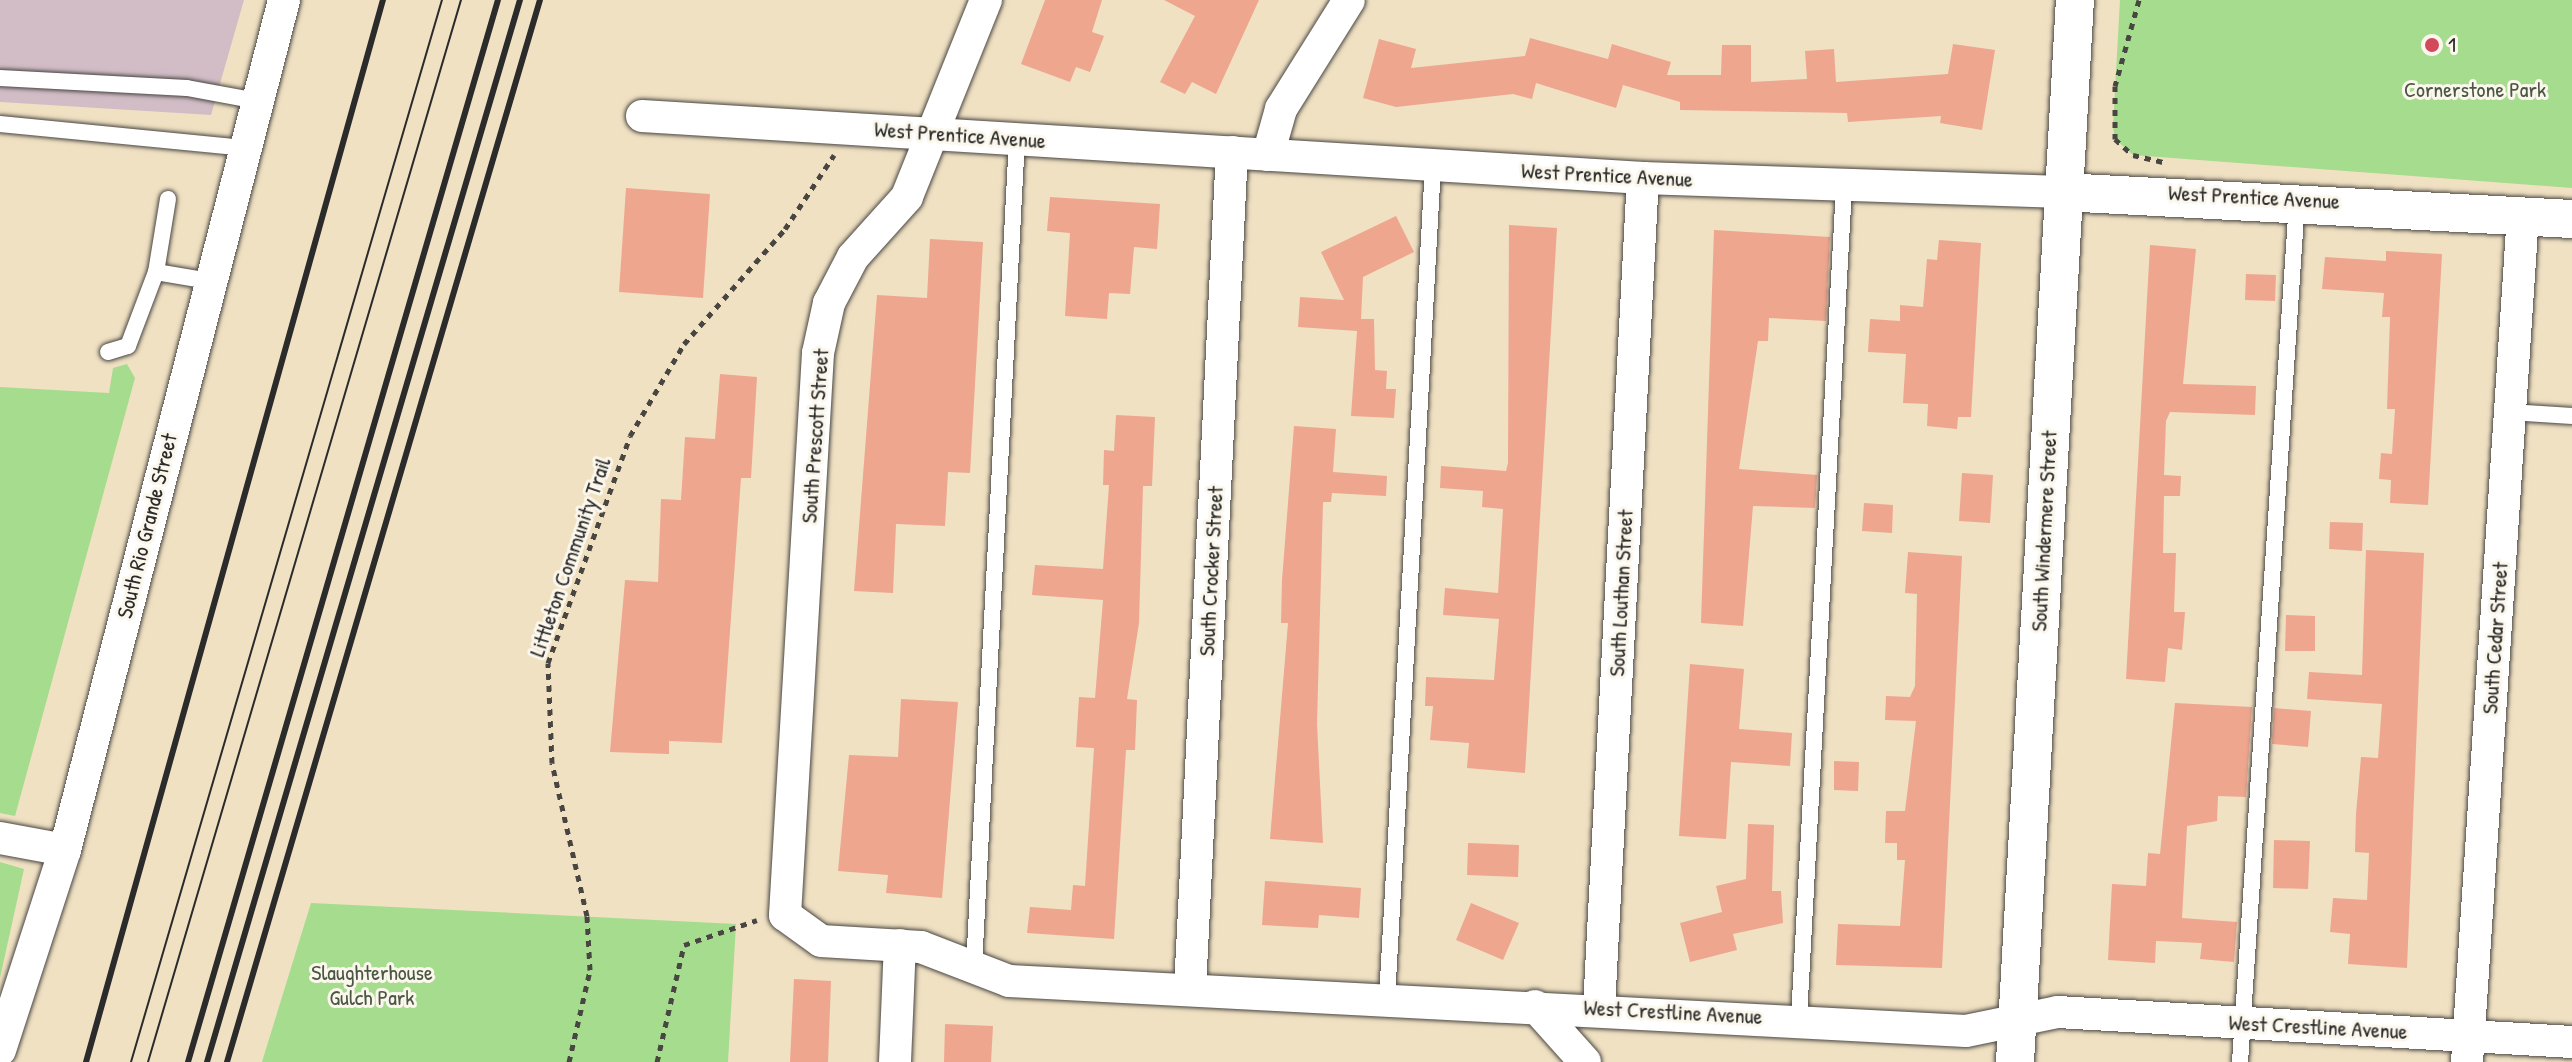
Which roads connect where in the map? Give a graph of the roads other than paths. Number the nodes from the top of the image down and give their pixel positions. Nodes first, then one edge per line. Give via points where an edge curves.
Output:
1 (284, 0) edge
2 (986, 0) edge
3 (1349, 0) edge
4 (2075, 0) edge
5 (0, 78) edge
6 (257, 101) junction
7 (642, 116) dead end
8 (0, 124) edge
9 (934, 134) junction
10 (1017, 139) junction
11 (244, 148) junction
12 (1232, 152) junction
13 (1268, 155) junction
14 (1433, 165) junction
15 (1643, 178) junction
16 (1844, 188) junction
17 (2062, 192) junction
18 (168, 199) dead end
19 (2297, 199) junction
20 (2523, 215) junction
21 (2572, 219) edge
22 (156, 272) junction
23 (209, 281) junction
24 (108, 352) dead end
25 (2510, 412) junction
26 (2572, 416) edge
27 (0, 838) edge
28 (65, 850) junction
29 (785, 915) joint
30 (900, 945) junction
31 (974, 967) junction
32 (1190, 989) junction
33 (1387, 999) junction
34 (1535, 1006) junction
35 (1599, 1008) junction
36 (1799, 1018) junction
37 (2242, 1022) junction
38 (2018, 1024) junction
39 (2572, 1042) edge
40 (0, 1050) edge
41 (2468, 1050) edge
42 (895, 1062) edge
43 (1585, 1062) edge
44 (2015, 1062) edge
45 (2240, 1062) edge

1 - 6 street, South Rio Grande Street
2 - 9 street, South Prescott Street
3 - 13 street via 1281,109
4 - 17 street, South Windermere Street
5 - 6 lane via 187,88
6 - 11 street, South Rio Grande Street
7 - 9 street, West Prentice Avenue
8 - 11 lane
9 - 10 street, West Prentice Avenue
9 - 29 street, South Prescott Street via 907,197 853,257 829,303 818,353
10 - 12 street, West Prentice Avenue
10 - 31 lane
11 - 23 street, South Rio Grande Street
12 - 13 street, West Prentice Avenue
12 - 32 street, South Crocker Street
13 - 14 street, West Prentice Avenue
14 - 15 street, West Prentice Avenue
14 - 33 lane
15 - 16 street, West Prentice Avenue
15 - 35 street, South Louthan Street
16 - 17 street, West Prentice Avenue
16 - 36 lane
17 - 19 street, West Prentice Avenue
17 - 38 street, South Windermere Street
18 - 22 lane
19 - 20 street, West Prentice Avenue
19 - 37 lane
20 - 21 street, West Prentice Avenue
20 - 25 street, South Cedar Street
22 - 23 lane
22 - 24 lane via 128,346
23 - 28 street, South Rio Grande Street
25 - 26 lane
25 - 41 street, South Cedar Street
27 - 28 street
28 - 40 street, South Rio Grande Street
29 - 30 street, West Crestline Avenue via 821,941
30 - 31 street, West Crestline Avenue
30 - 42 street
31 - 32 street, West Crestline Avenue via 1009,981
32 - 33 street, West Crestline Avenue
33 - 34 street, West Crestline Avenue
34 - 35 street, West Crestline Avenue
34 - 43 street
35 - 36 street, West Crestline Avenue
36 - 38 street, West Crestline Avenue via 1966,1031
37 - 38 street, West Crestline Avenue via 2058,1012
37 - 41 street, West Crestline Avenue
37 - 45 lane
38 - 44 street, South Windermere Street
39 - 41 street, West Crestline Avenue

